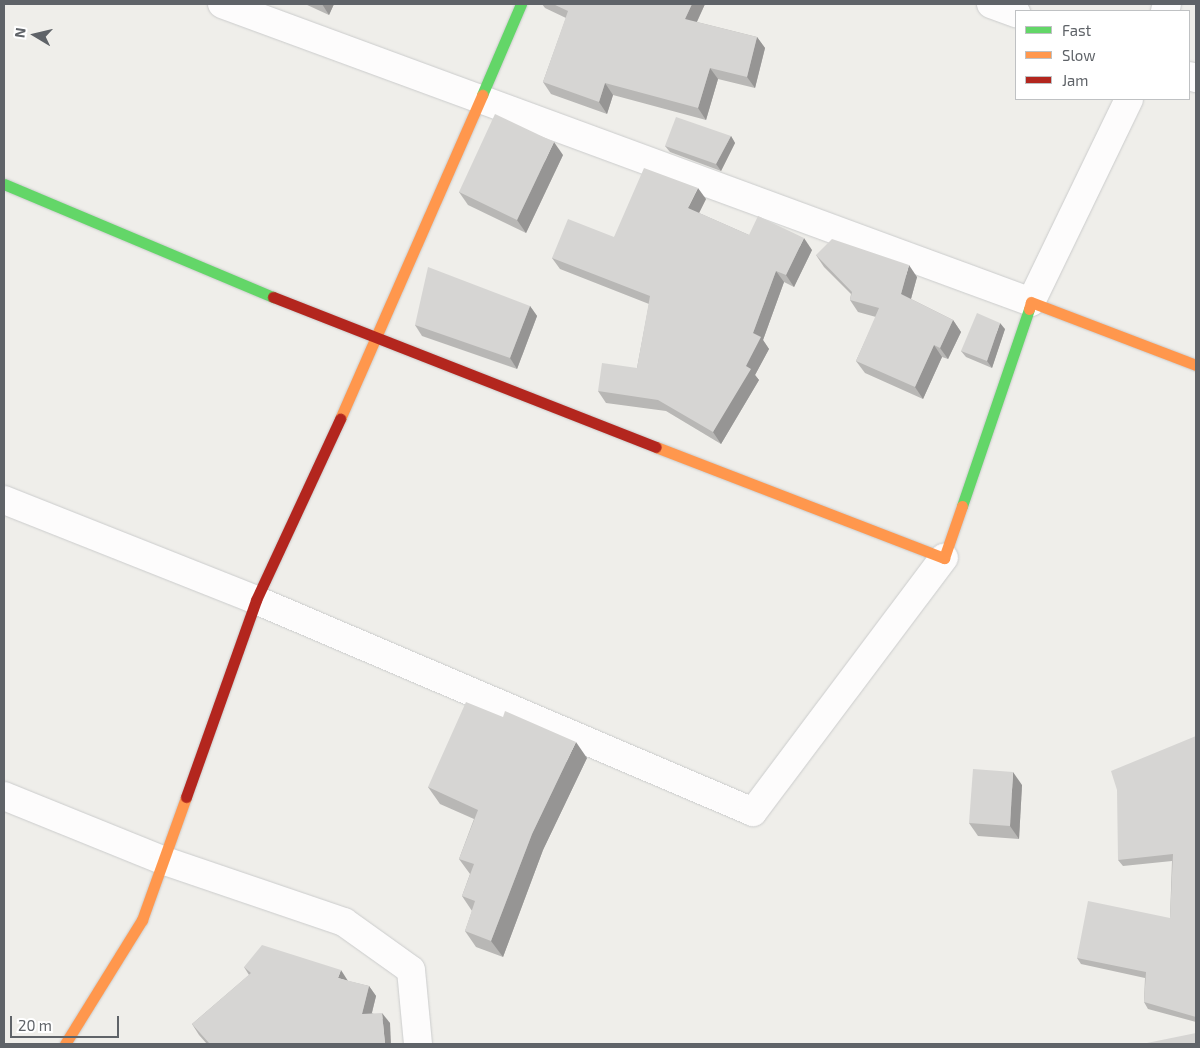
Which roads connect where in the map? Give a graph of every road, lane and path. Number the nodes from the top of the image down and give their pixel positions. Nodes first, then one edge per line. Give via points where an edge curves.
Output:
1 (222, 4) edge
2 (521, 4) edge
3 (991, 4) edge
4 (1015, 13) edge
5 (1129, 100) edge
6 (479, 102) junction
7 (4, 184) edge
8 (1030, 302) junction
9 (377, 340) junction
10 (1196, 366) edge
11 (4, 500) edge
12 (944, 558) junction
13 (256, 600) junction
14 (4, 796) edge
15 (165, 861) junction
16 (65, 1044) edge
17 (418, 1044) edge

1 - 6 street
2 - 6 street
3 - 4 street
5 - 8 street
6 - 8 street
6 - 9 street
7 - 9 street
8 - 10 street
8 - 12 street
9 - 12 street
9 - 13 street
11 - 13 street
12 - 13 street via 753,812
13 - 15 street
14 - 15 street
15 - 16 street via 142,920
15 - 17 street via 344,922 389,954 411,970

